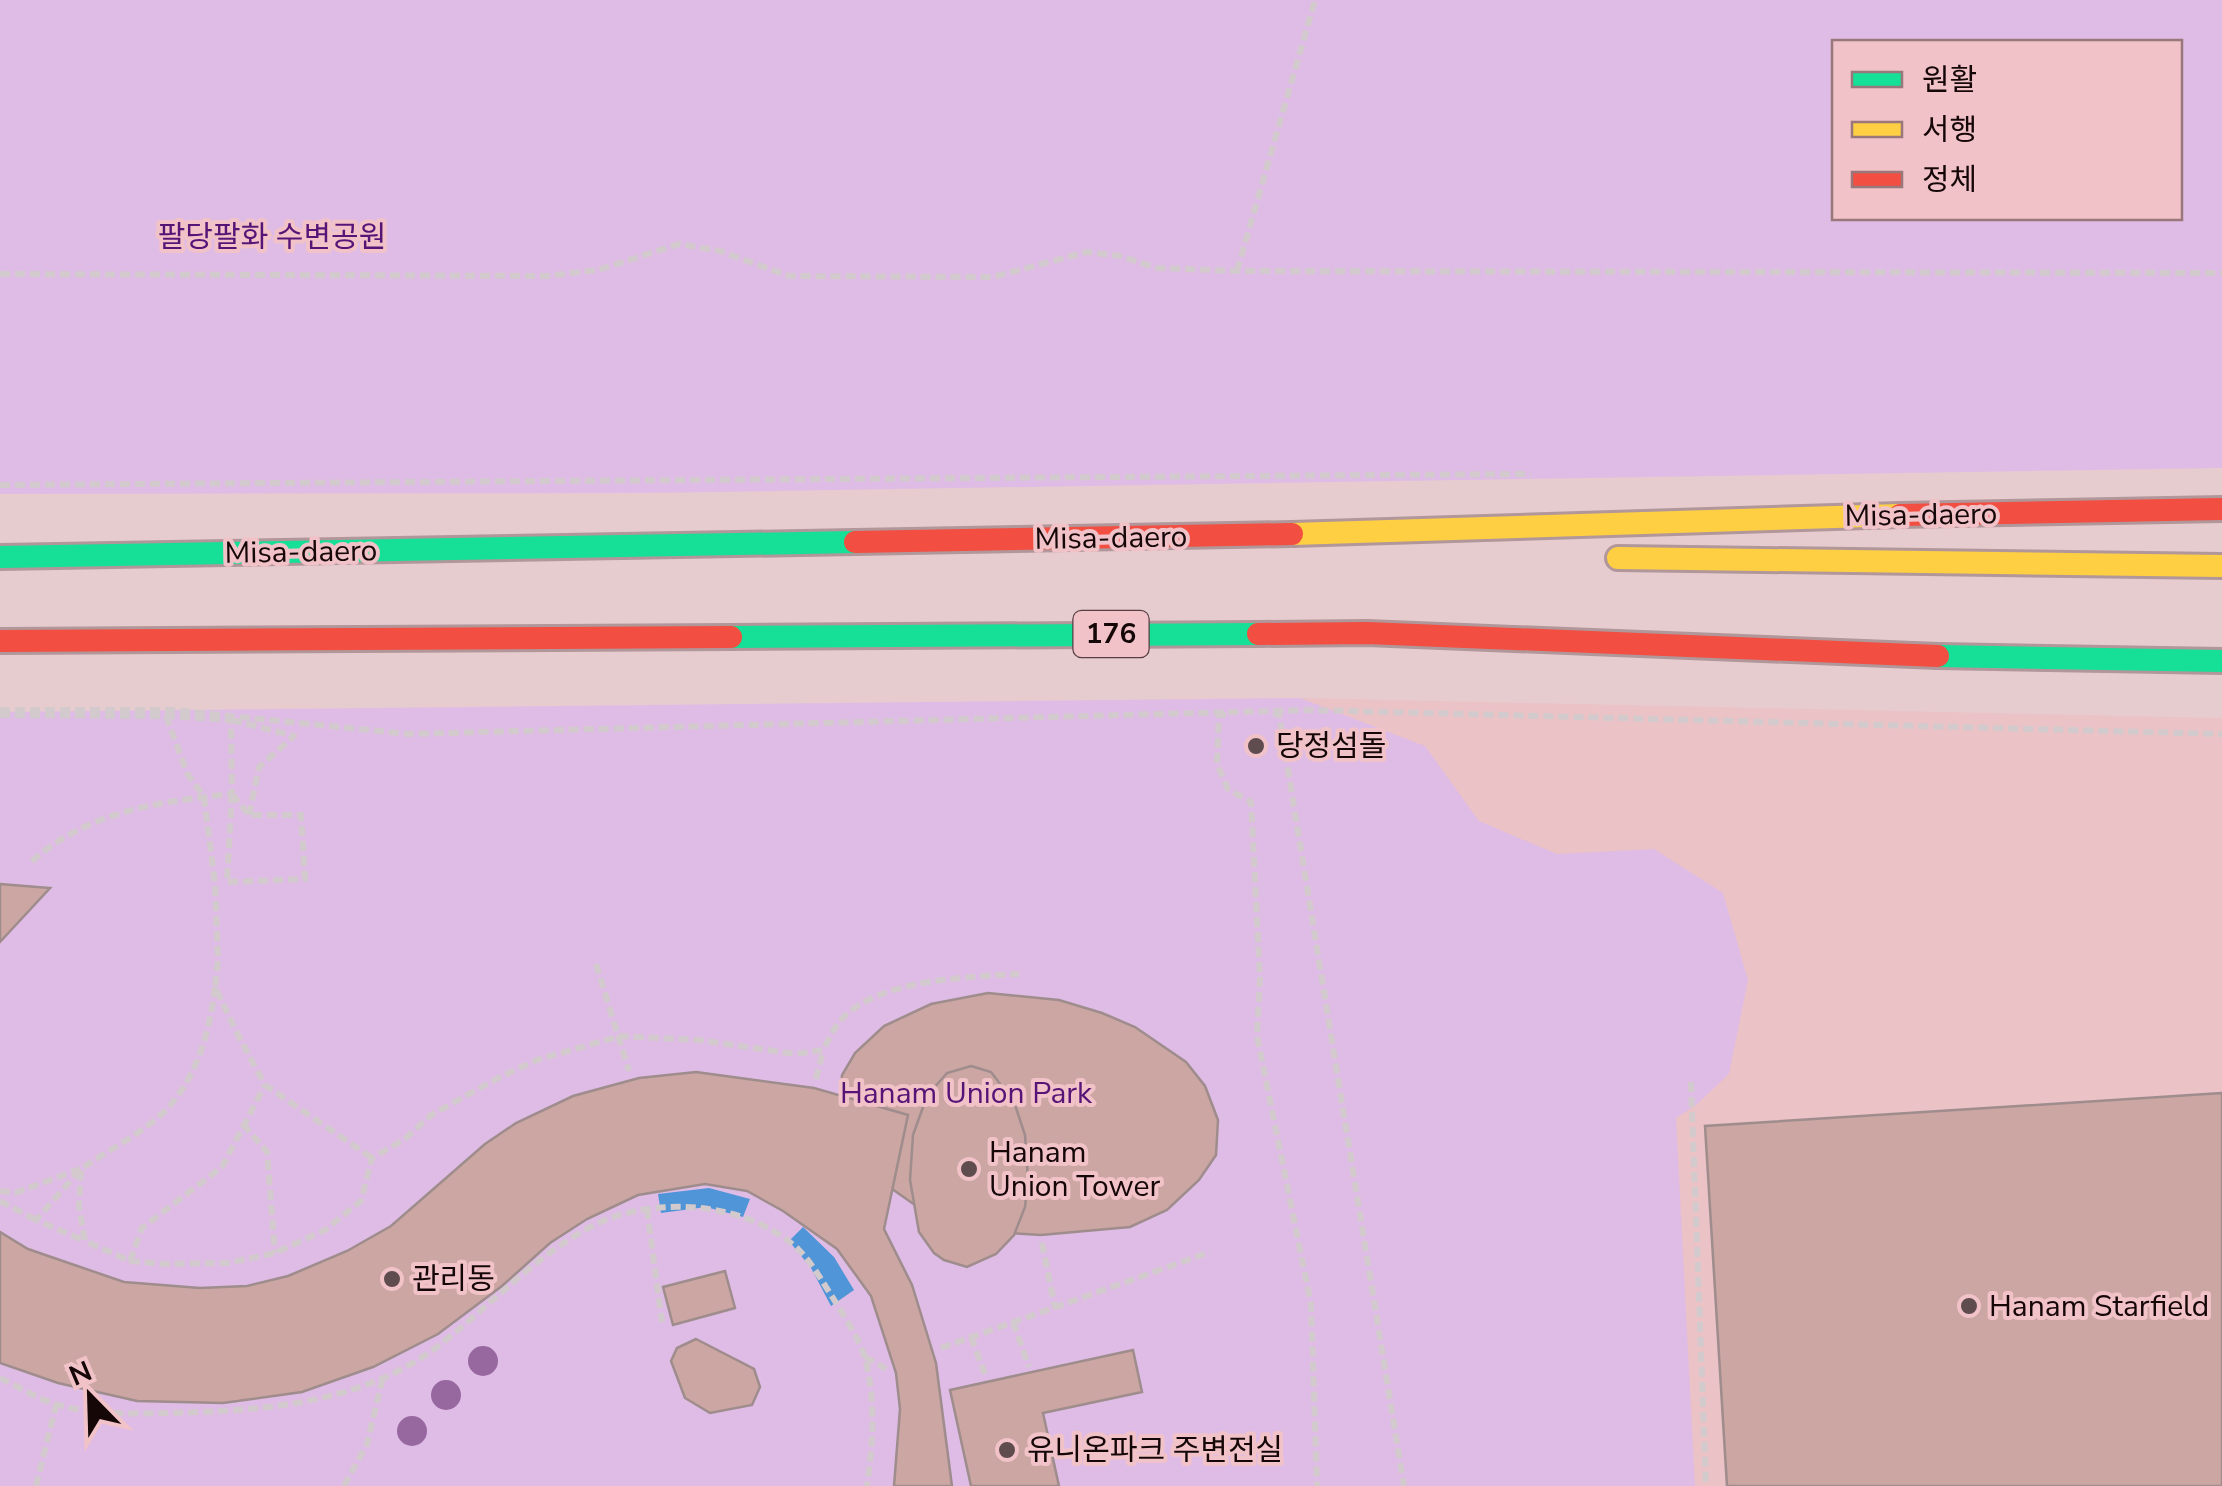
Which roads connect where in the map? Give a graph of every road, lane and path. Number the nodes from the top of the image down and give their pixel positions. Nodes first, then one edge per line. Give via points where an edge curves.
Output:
1 (1315, 0) edge
2 (1237, 271) junction
3 (2222, 273) edge
4 (0, 274) edge
5 (1540, 474) dead end
6 (0, 485) edge
7 (2222, 510) edge
8 (1366, 533) junction
9 (1533, 550) dead end
10 (1588, 556) dead end
11 (0, 558) edge
12 (2222, 566) edge
13 (0, 641) edge
14 (2222, 660) edge
15 (0, 712) edge
16 (166, 716) junction
17 (230, 720) junction
18 (2222, 734) edge
19 (232, 794) junction
20 (204, 797) junction
21 (250, 815) junction
22 (30, 864) dead end
23 (226, 882) junction
24 (215, 884) junction
25 (596, 964) dead end
26 (1020, 974) dead end
27 (215, 987) junction
28 (620, 1036) junction
29 (823, 1050) junction
30 (630, 1072) dead end
31 (816, 1078) dead end
32 (1690, 1082) dead end
33 (265, 1085) junction
34 (243, 1124) junction
35 (372, 1158) junction
36 (81, 1169) junction
37 (0, 1190) edge
38 (0, 1201) edge
39 (647, 1209) junction
40 (36, 1220) junction
41 (85, 1241) junction
42 (1042, 1243) dead end
43 (1210, 1252) dead end
44 (275, 1253) junction
45 (130, 1261) junction
46 (1055, 1308) junction
47 (662, 1322) dead end
48 (1013, 1322) junction
49 (971, 1337) junction
50 (941, 1348) dead end
51 (864, 1357) junction
52 (1029, 1367) dead end
53 (886, 1368) dead end
54 (985, 1374) dead end
55 (0, 1378) edge
56 (383, 1378) junction
57 (56, 1404) junction
58 (36, 1486) edge
59 (344, 1486) edge
60 (867, 1486) edge
61 (1317, 1486) edge
62 (1404, 1486) edge
63 (1706, 1486) edge

1 - 2 path
2 - 3 path
2 - 4 path via 1158,268 1087,252 993,277 788,276 679,244 598,270 548,276
5 - 6 path
7 - 8 main road, Misa-daero
8 - 9 main road
8 - 11 main road, Misa-daero
10 - 12 main road
13 - 14 main road, 176 via 1367,633 2038,660
15 - 16 path
15 - 18 path via 172,710 408,734 1311,710
16 - 17 path
16 - 20 path
17 - 19 path
17 - 21 path via 294,736 258,768
19 - 20 path
19 - 21 path
19 - 23 path
20 - 22 path via 120,813 75,832
20 - 24 path
21 - 23 path via 301,815 305,879
23 - 24 path
24 - 27 path
25 - 28 path
26 - 29 path via 943,978 881,994 840,1020
27 - 33 path
27 - 36 path via 199,1060 166,1110
28 - 29 path via 796,1054
28 - 30 path
28 - 35 path via 537,1060 486,1084
29 - 31 path
32 - 63 path
33 - 34 path
33 - 35 path
34 - 44 path via 267,1152
34 - 45 path via 222,1166 142,1228
35 - 44 path via 361,1202 324,1230
36 - 37 path via 16,1193
36 - 40 path
36 - 41 path
38 - 40 path
39 - 47 path
39 - 51 path via 727,1211 766,1224 812,1265
39 - 56 path via 585,1230 428,1353
40 - 41 path
41 - 45 path
42 - 46 path
43 - 46 path
44 - 45 path via 228,1263
46 - 48 path
48 - 49 path
48 - 52 path
49 - 50 path
49 - 54 path
51 - 53 path
51 - 60 path via 875,1436
55 - 57 path
56 - 57 path via 253,1411 127,1414
56 - 59 path via 367,1444
57 - 58 path
61 - 62 path via 1311,1304 1257,1036 1251,802 1228,789 1218,764 1219,715 1278,714

